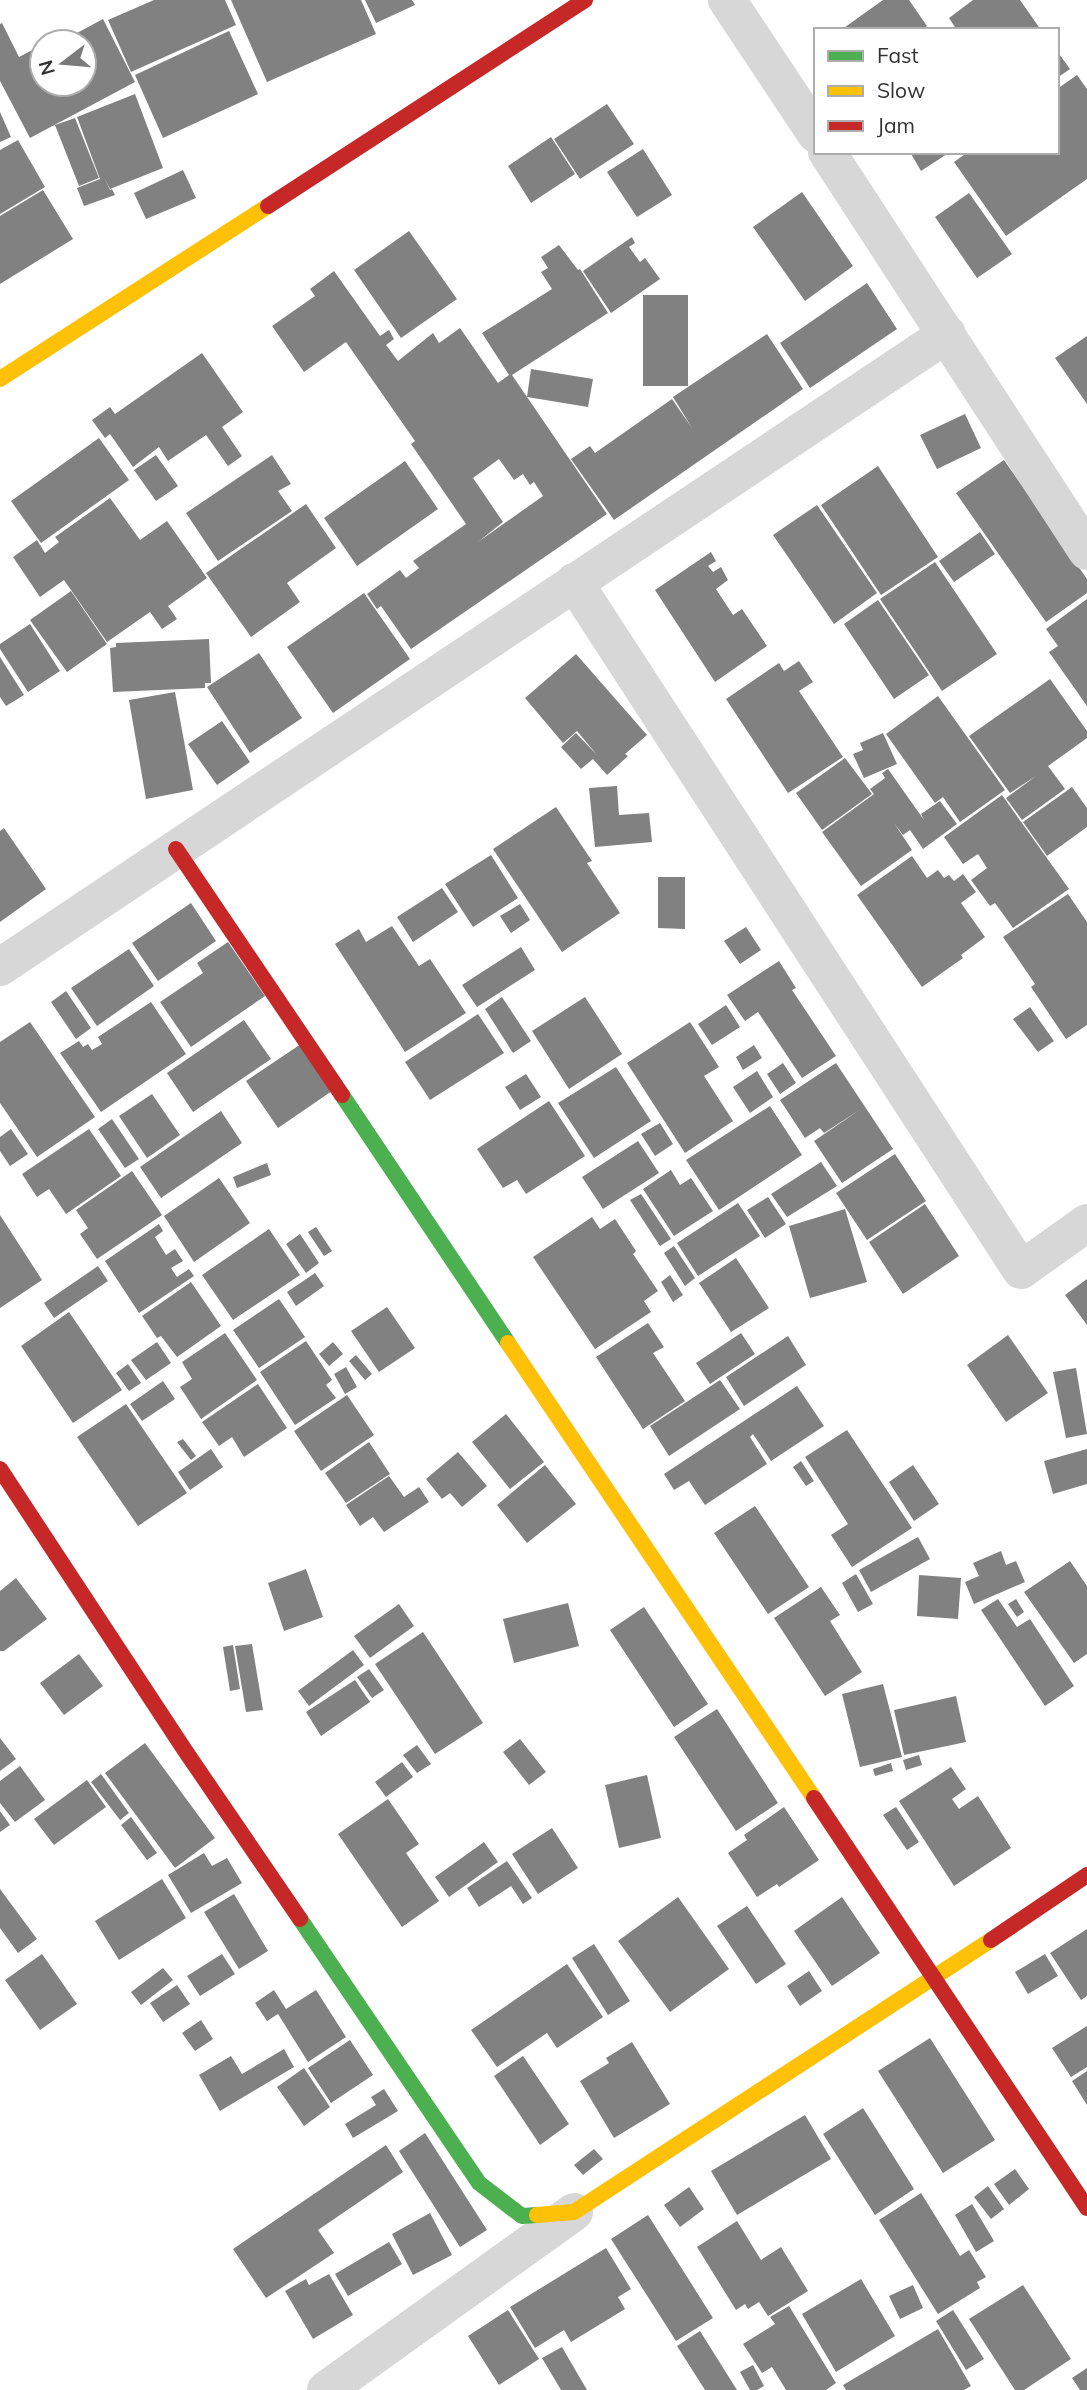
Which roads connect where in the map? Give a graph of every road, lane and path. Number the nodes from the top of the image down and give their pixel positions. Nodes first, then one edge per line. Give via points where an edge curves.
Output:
1 (585, 0) edge
2 (727, 0) edge
3 (814, 132) edge
4 (828, 154) edge
5 (947, 334) junction
6 (0, 379) edge
7 (1087, 551) edge
8 (574, 582) junction
9 (176, 849) junction
10 (0, 967) edge
11 (1087, 1223) edge
12 (0, 1469) edge
13 (1087, 1875) edge
14 (936, 1978) junction
15 (1087, 2208) edge
16 (574, 2212) junction
17 (326, 2390) edge

1 - 6 street
2 - 3 street
4 - 5 street
5 - 7 street
5 - 8 street
8 - 9 street
8 - 11 street via 1021,1270
9 - 10 street
9 - 14 street
12 - 16 street via 479,2183 522,2216
13 - 14 street
14 - 15 street
14 - 16 street
16 - 17 street

